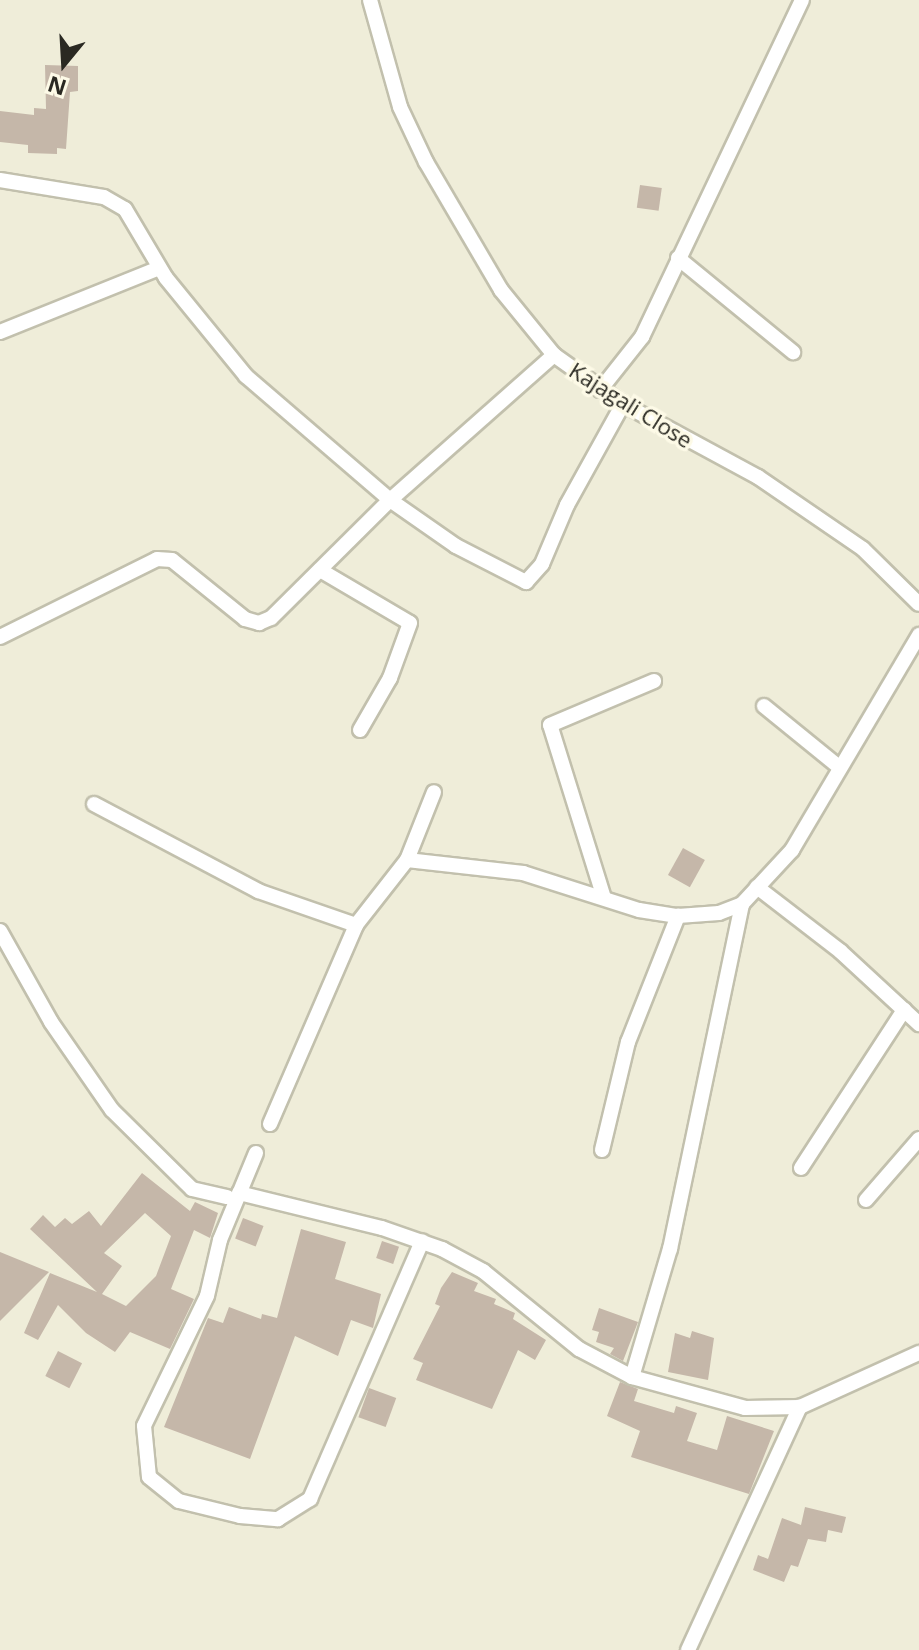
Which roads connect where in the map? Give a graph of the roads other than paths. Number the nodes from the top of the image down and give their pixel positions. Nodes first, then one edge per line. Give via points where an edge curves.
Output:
1 (370, 0) edge
2 (802, 0) edge
3 (0, 180) edge
4 (678, 258) junction
5 (159, 268) junction
6 (0, 332) edge
7 (793, 352) dead end
8 (554, 355) junction
9 (600, 390) junction
10 (623, 404) junction
11 (390, 500) junction
12 (320, 570) junction
13 (919, 604) edge
14 (919, 635) edge
15 (0, 637) edge
16 (654, 681) dead end
17 (764, 706) dead end
18 (360, 730) dead end
19 (839, 767) junction
20 (434, 792) dead end
21 (94, 804) dead end
22 (407, 860) junction
23 (757, 887) junction
24 (604, 898) junction
25 (742, 904) junction
26 (678, 916) junction
27 (356, 925) junction
28 (0, 931) edge
29 (904, 1010) junction
30 (919, 1024) edge
31 (270, 1124) dead end
32 (919, 1139) edge
33 (602, 1150) dead end
34 (256, 1153) dead end
35 (801, 1168) dead end
36 (233, 1195) junction
37 (866, 1200) dead end
38 (422, 1241) junction
39 (919, 1353) edge
40 (632, 1377) junction
41 (800, 1407) junction
42 (688, 1650) edge

1 - 8 street, Kajagali Close via 400,107 426,162 501,290
2 - 4 street
3 - 5 street via 115,202
4 - 7 street
4 - 9 street via 642,337
5 - 6 street
5 - 11 street via 246,376
8 - 9 street, Kajagali Close
8 - 11 street
9 - 10 street, Kajagali Close
10 - 11 street via 567,505 542,564 526,582 456,546
10 - 13 street, Kajagali Close via 758,477 863,549
11 - 12 street
12 - 15 street via 259,623 245,619 172,560 157,559
12 - 18 street via 410,623 390,678
14 - 19 street
16 - 24 street via 550,725
17 - 19 street
19 - 23 street via 792,850
20 - 22 street
21 - 27 street via 258,891
22 - 24 street via 523,873
22 - 27 street
23 - 25 street
23 - 29 street
24 - 26 street
25 - 26 street via 719,913
25 - 40 street via 670,1249
26 - 33 street via 628,1042
27 - 31 street
28 - 36 street via 51,1022 112,1110 192,1189
29 - 30 street
29 - 35 street
32 - 37 street
34 - 36 street
36 - 38 street
36 - 38 street via 207,1296 144,1426 149,1477 179,1501 240,1516 278,1519 310,1499
38 - 40 street via 483,1271 579,1349
39 - 41 street
40 - 41 street via 745,1408
41 - 42 street

